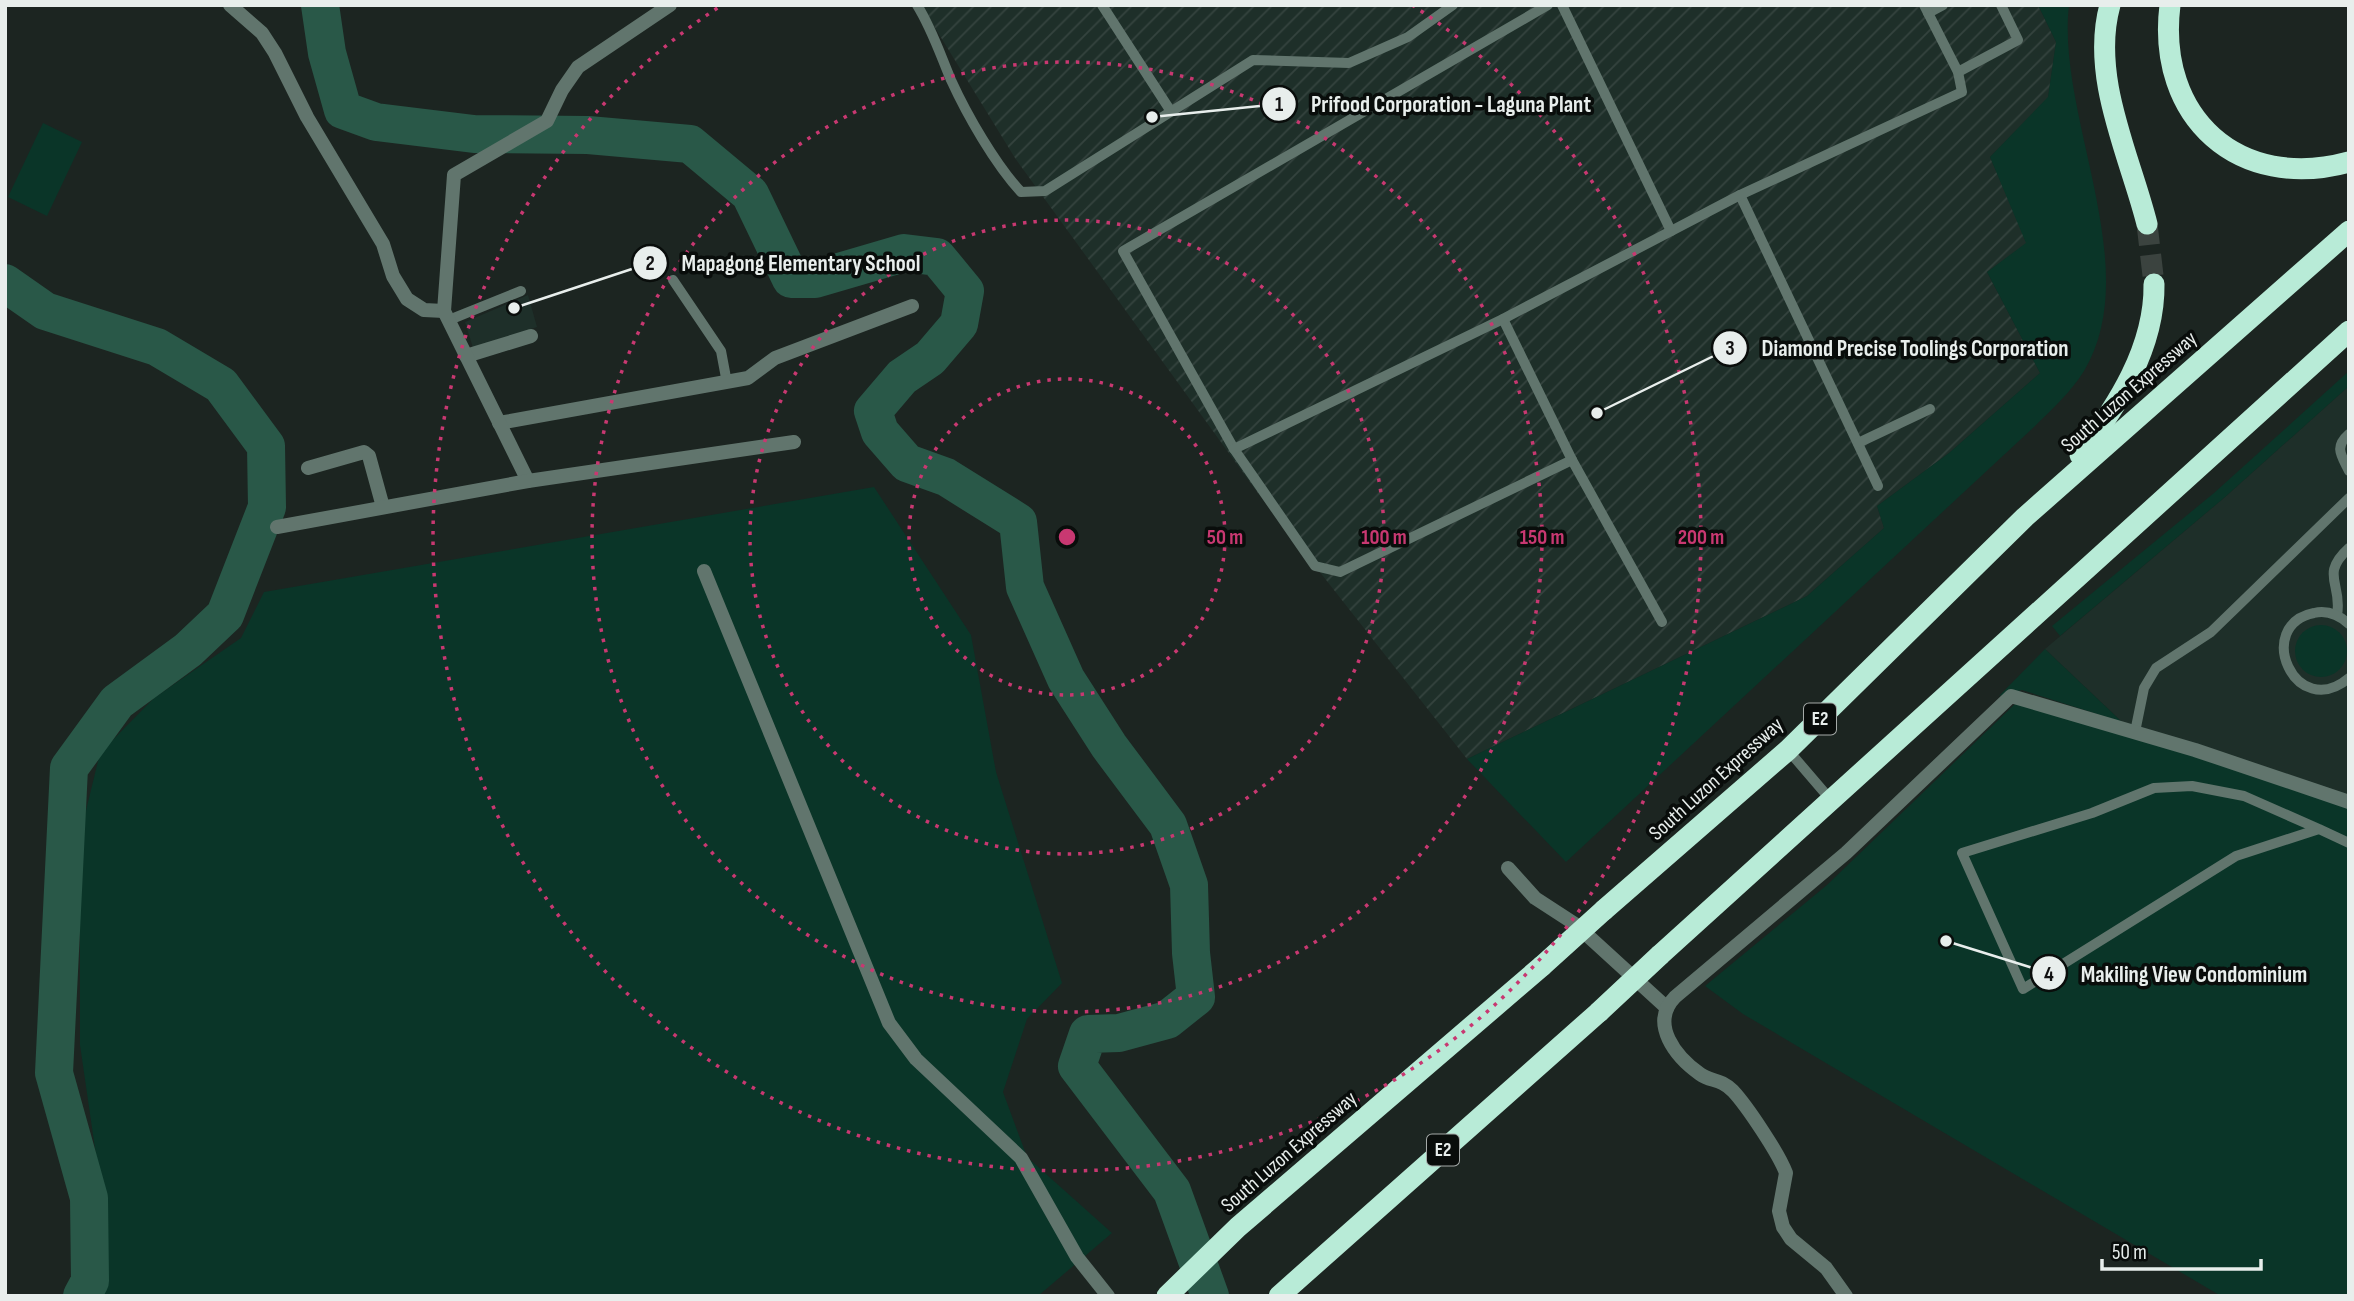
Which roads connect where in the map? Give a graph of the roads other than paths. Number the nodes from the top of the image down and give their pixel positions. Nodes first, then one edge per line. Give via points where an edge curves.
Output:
1 (230, 5) edge
2 (670, 5) edge
3 (917, 5) edge
4 (1102, 5) edge
5 (1453, 5) edge
6 (1548, 5) edge
7 (1562, 5) edge
8 (1943, 5) edge
9 (2001, 5) edge
10 (2110, 5) edge
11 (2169, 5) edge
12 (1926, 9) edge
13 (1958, 72) junction
14 (1170, 110) junction
15 (2349, 162) edge
16 (1740, 195) junction
17 (2147, 224) tunnel mouth
18 (1671, 231) junction
19 (2349, 231) edge
20 (673, 280) dead end
21 (2154, 284) tunnel mouth
22 (521, 291) dead end
23 (912, 306) dead end
24 (446, 315) junction
25 (1503, 319) junction
26 (2349, 331) edge
27 (531, 336) dead end
28 (466, 356) junction
29 (727, 383) junction
30 (1930, 409) dead end
31 (499, 423) junction
32 (2349, 434) edge
33 (794, 442) dead end
34 (1858, 443) junction
35 (1234, 449) junction
36 (1572, 460) junction
37 (308, 468) dead end
38 (2349, 471) edge
39 (528, 481) junction
40 (1878, 486) dead end
41 (2349, 498) edge
42 (383, 508) junction
43 (2025, 517) junction
44 (277, 527) dead end
45 (2349, 548) edge
46 (704, 571) dead end
47 (2337, 615) junction
48 (1662, 622) dead end
49 (2349, 624) edge
50 (2349, 678) edge
51 (2135, 732) junction
52 (1788, 750) junction
53 (1830, 799) junction
54 (2349, 802) edge
55 (2319, 829) junction
56 (2349, 843) edge
57 (1508, 868) dead end
58 (1667, 1007) junction
59 (1283, 1292) edge
60 (1108, 1296) edge
61 (1167, 1296) edge
62 (1846, 1296) edge

1 - 24 street via 262,33 275,53 307,117 383,244 393,276 407,299 424,310
2 - 24 street via 578,67 547,121 454,175
3 - 14 lane via 932,28 959,94 1005,175 1021,191 1045,191
4 - 14 lane
5 - 14 lane via 1408,37 1349,63 1253,60
6 - 35 lane via 1123,251
7 - 18 lane
8 - 12 lane
9 - 13 lane via 2018,40
10 - 17 highway via 2108,76
11 - 15 highway via 2168,48 2174,76 2185,104 2214,138 2250,161 2282,169 2318,169
12 - 13 lane
13 - 16 lane via 1962,92
16 - 18 lane
16 - 34 lane
18 - 25 lane
19 - 43 highway, South Luzon Expressway / E2
20 - 29 lane via 721,351
21 - 43 highway via 2152,314 2133,372 2069,470
22 - 24 lane
23 - 29 street via 775,358 748,379
24 - 28 street
25 - 35 lane
25 - 36 lane
26 - 53 highway, E2
27 - 28 street
28 - 31 street
29 - 31 street
30 - 34 lane
31 - 39 street
32 - 38 lane via 2339,449
33 - 39 street
34 - 40 lane
35 - 36 lane via 1315,566 1340,572
36 - 48 lane
37 - 42 street via 364,452
39 - 42 street
41 - 51 lane via 2211,632 2155,668 2144,688
42 - 44 street
43 - 52 highway, South Luzon Expressway / E2
45 - 47 lane via 2332,570
46 - 60 street via 889,1023 916,1059 1021,1158 1077,1257
47 - 49 lane
47 - 50 lane via 2315,613 2295,622 2284,640 2285,662 2297,680 2317,689
51 - 54 street
51 - 58 street via 2022,697 2008,697 1846,853
52 - 53 lane
52 - 61 highway, South Luzon Expressway / E2, bridge via 1238,1227
53 - 59 highway, E2, bridge via 1599,1012
55 - 55 lane via 2244,796 2192,786 2154,788 2092,813 1962,853 2023,989 2236,856
55 - 56 lane
57 - 58 street via 1535,898 1575,924
58 - 62 street via 1665,1026 1671,1046 1701,1075 1720,1080 1735,1093 1784,1168 1787,1184 1779,1217 1786,1233 1826,1268

